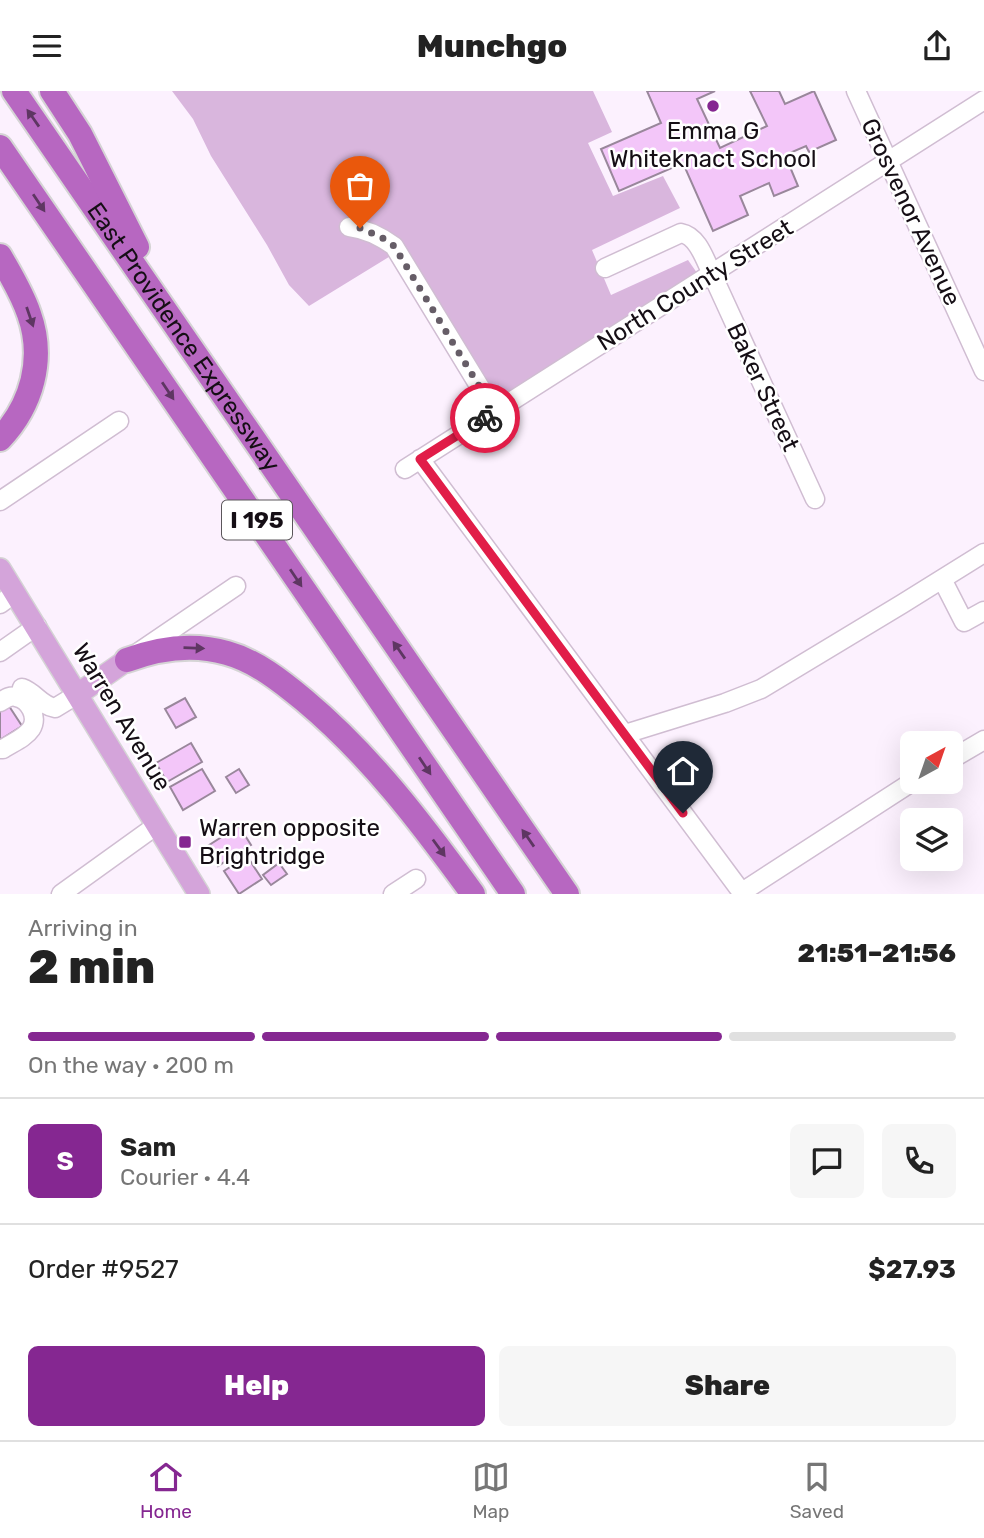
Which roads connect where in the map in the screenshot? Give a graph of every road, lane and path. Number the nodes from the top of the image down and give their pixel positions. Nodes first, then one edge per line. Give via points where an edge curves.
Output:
1 (14, 91) edge
2 (52, 91) edge
3 (856, 91) edge
4 (984, 100) edge
5 (0, 147) edge
6 (888, 162) junction
7 (349, 227) dead end
8 (0, 255) edge
9 (605, 268) dead end
10 (712, 274) junction
11 (182, 335) junction
12 (984, 371) edge
13 (495, 412) junction
14 (119, 421) dead end
15 (0, 439) edge
16 (815, 499) dead end
17 (0, 501) edge
18 (984, 552) edge
19 (0, 569) edge
20 (942, 579) junction
21 (236, 586) dead end
22 (8, 599) edge
23 (984, 611) edge
24 (37, 626) junction
25 (0, 652) edge
26 (127, 660) junction
27 (0, 689) edge
28 (78, 694) junction
29 (0, 702) edge
30 (625, 734) junction
31 (984, 740) edge
32 (0, 749) edge
33 (963, 752) edge
34 (900, 790) edge
35 (157, 825) junction
36 (416, 879) dead end
37 (742, 893) edge
38 (61, 894) edge
39 (199, 894) edge
40 (393, 894) edge
41 (473, 894) edge
42 (513, 894) edge
43 (567, 894) edge

11 -> 1 highway, East Providence Expressway / I 195
2 - 11 highway via 79,134
3 - 6 street, Grosvenor Avenue
4 - 6 street, North County Street
5 -> 42 highway, East Providence Expressway / I 195
6 - 10 street, North County Street
6 - 12 street, Grosvenor Avenue
7 - 13 street via 394,246
8 -> 15 highway via 29,312 36,351 26,403
9 - 10 street, Baker Street via 681,233 694,240
10 - 13 street, North County Street
10 - 16 street, Baker Street
43 -> 11 highway, East Providence Expressway / I 195
13 - 30 street, North County Street via 413,464
14 - 17 street
18 - 20 street
19 - 22 main road, Warren Avenue
20 - 23 street via 964,622
20 - 30 street via 761,689
21 - 26 street
22 - 24 main road, Warren Avenue
24 - 25 street
24 - 28 main road, Warren Avenue
26 - 28 main road
26 -> 41 highway via 195,647 241,657 268,672 325,718 382,776
27 - 28 street via 20,687 55,708
28 - 35 main road, Warren Avenue
29 - 32 street via 19,697 34,716 34,724
30 - 37 street
31 - 33 street
34 - 37 street
35 - 38 street
35 - 39 main road, Warren Avenue
36 - 40 street

